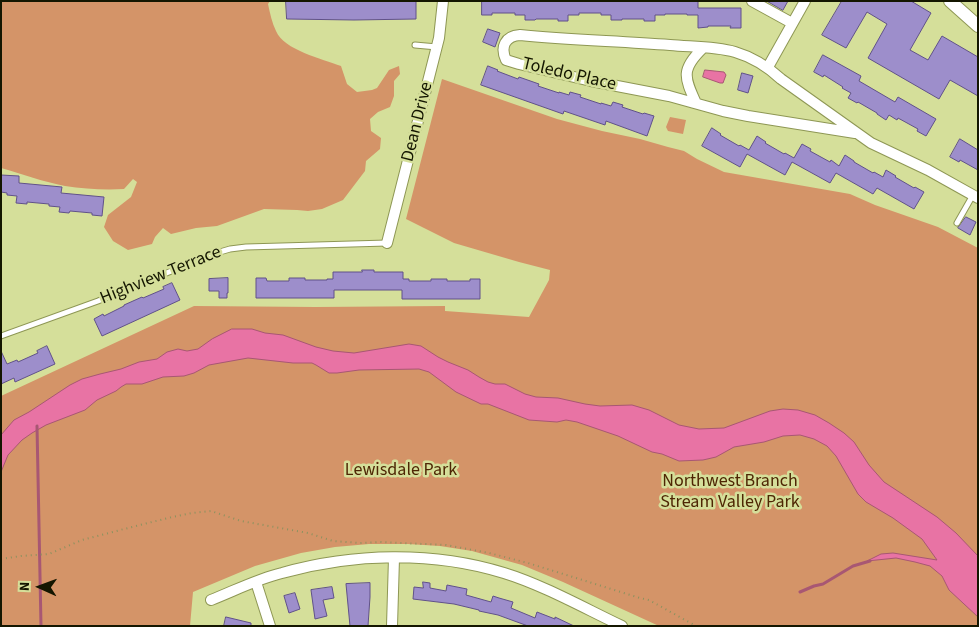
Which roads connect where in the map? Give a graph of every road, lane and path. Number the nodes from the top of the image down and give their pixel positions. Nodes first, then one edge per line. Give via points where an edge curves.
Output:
1 (443, 1) edge
2 (752, 1) edge
3 (804, 1) edge
4 (950, 1) edge
5 (792, 23) junction
6 (978, 26) edge
7 (415, 45) dead end
8 (437, 47) junction
9 (703, 48) junction
10 (768, 67) junction
11 (696, 103) junction
12 (855, 133) junction
13 (976, 197) edge
14 (957, 223) dead end
15 (387, 243) joint
16 (1, 336) edge
17 (394, 558) junction
18 (256, 582) junction
19 (211, 600) dead end
20 (618, 625) edge
21 (270, 626) edge
22 (392, 626) edge

1 - 8 street, Dean Drive
2 - 5 street
3 - 5 street
4 - 6 street
5 - 10 street
7 - 8 lane
8 - 15 street, Dean Drive
9 - 10 street, Toledo Place via 736,52
9 - 11 street via 693,57 686,73
9 - 11 street, Toledo Place via 520,35 508,39 504,49 506,60 519,64
10 - 12 street, Toledo Place
11 - 12 street, Toledo Place via 748,116
12 - 13 street, Toledo Place
13 - 14 lane
15 - 16 lane, Highview Terrace via 223,250
17 - 18 street via 326,563
17 - 20 street via 468,564 505,573
17 - 22 street
18 - 19 street
18 - 21 street

